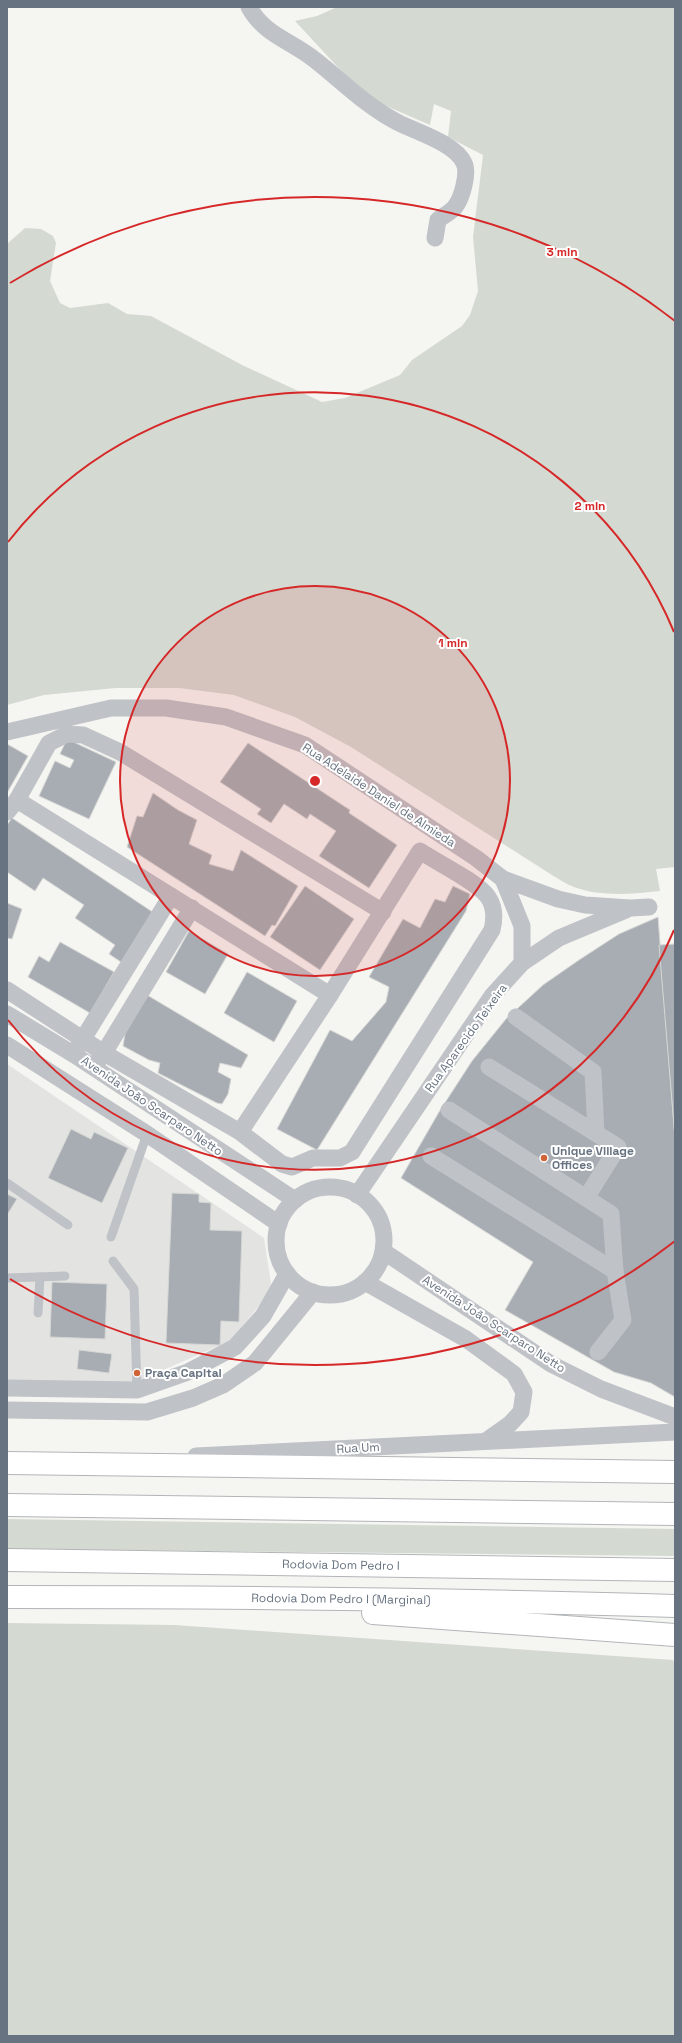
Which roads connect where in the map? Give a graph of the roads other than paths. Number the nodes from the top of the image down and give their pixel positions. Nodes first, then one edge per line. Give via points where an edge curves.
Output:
1 (249, 7) edge
2 (436, 238) dead end
3 (7, 732) edge
4 (12, 806) edge
5 (503, 879) junction
6 (171, 896) junction
7 (649, 907) dead end
8 (192, 908) junction
9 (630, 908) junction
10 (383, 912) junction
11 (522, 963) junction
12 (7, 990) edge
13 (330, 995) junction
14 (7, 1014) edge
15 (516, 1017) dead end
16 (84, 1039) junction
17 (7, 1045) edge
18 (104, 1053) junction
19 (73, 1054) junction
20 (93, 1067) junction
21 (489, 1067) dead end
22 (449, 1110) dead end
23 (240, 1132) junction
24 (596, 1133) junction
25 (147, 1134) junction
26 (431, 1156) dead end
27 (7, 1183) edge
28 (356, 1194) junction
29 (586, 1198) junction
30 (295, 1200) junction
31 (279, 1224) junction
32 (68, 1225) dead end
33 (111, 1237) dead end
34 (383, 1251) junction
35 (113, 1261) dead end
36 (615, 1271) junction
37 (287, 1274) junction
38 (65, 1276) dead end
39 (40, 1277) junction
40 (7, 1278) edge
41 (365, 1282) junction
42 (313, 1292) junction
43 (38, 1313) dead end
44 (598, 1352) dead end
45 (7, 1388) edge
46 (138, 1390) junction
47 (7, 1410) edge
48 (675, 1417) edge
49 (675, 1432) edge
50 (486, 1441) junction
51 (7, 1463) edge
52 (42, 1464) junction
53 (675, 1472) edge
54 (7, 1506) edge
55 (675, 1514) edge
56 (7, 1560) edge
57 (675, 1570) edge
58 (151, 1596) junction
59 (7, 1597) edge
60 (675, 1606) edge
61 (675, 1635) edge

1 - 2 street via 254,16 278,38 314,59 349,90 396,122 436,140 454,152 464,164 465,184 455,206 438,220
3 - 5 street, Rua Adelaide Daniel de Almieda via 111,708 166,708 226,717 305,745 476,858
4 - 6 street
4 - 10 street via 49,743 67,734 83,735 120,752
5 - 9 street, Rua Adelaide Daniel de Almieda via 585,906
5 - 11 street via 522,926
6 - 8 street
6 - 16 street
7 - 9 street, Rua Adelaide Daniel de Almieda
8 - 13 street
8 - 18 street
9 - 11 street, Rua Aparecido Teixeira via 559,938
10 - 13 street
10 - 23 street via 420,851 488,896 495,920 492,930 352,1152 340,1158 313,1158 292,1167 282,1164
11 - 28 street, Rua Aparecido Teixeira via 492,996
12 - 16 street
13 - 23 street
14 - 19 street, Avenida João Scarparo Netto
15 - 24 street via 593,1072
16 - 18 street
16 - 19 street
17 - 25 street
18 - 20 street
18 - 23 street
19 - 20 street, Avenida João Scarparo Netto
20 - 30 street, Avenida João Scarparo Netto
21 - 24 street
22 - 29 street
24 - 29 street via 618,1147
25 - 31 street
25 - 33 lane
26 - 36 street
27 - 32 lane
28 - 30 street via 341,1188 325,1188 309,1192
28 - 34 street via 370,1205 379,1218 384,1234
29 - 36 street via 611,1214
30 - 31 street via 285,1211
31 - 37 street via 276,1241 278,1258
34 - 41 street via 377,1268
34 - 48 street, Avenida João Scarparo Netto via 551,1364 601,1389
35 - 46 lane via 134,1289
36 - 44 street via 622,1320
37 - 42 street via 298,1285
37 - 46 street via 263,1316 235,1347 188,1372
38 - 39 lane
39 - 40 lane
39 - 43 lane
41 - 42 street via 350,1291 337,1294
41 - 50 street via 466,1339 514,1374 524,1392 521,1412 510,1424
42 - 47 street via 255,1363 223,1385 192,1398 147,1412
45 - 46 street
49 - 50 street, Rua Um
50 - 52 street, Rua Um
51 - 52 highway
52 - 53 highway
54 - 55 highway
56 - 57 highway, Rodovia Dom Pedro I
58 - 59 highway, Rodovia Dom Pedro I (Marginal)
58 - 60 highway, Rodovia Dom Pedro I (Marginal)
58 - 61 highway

